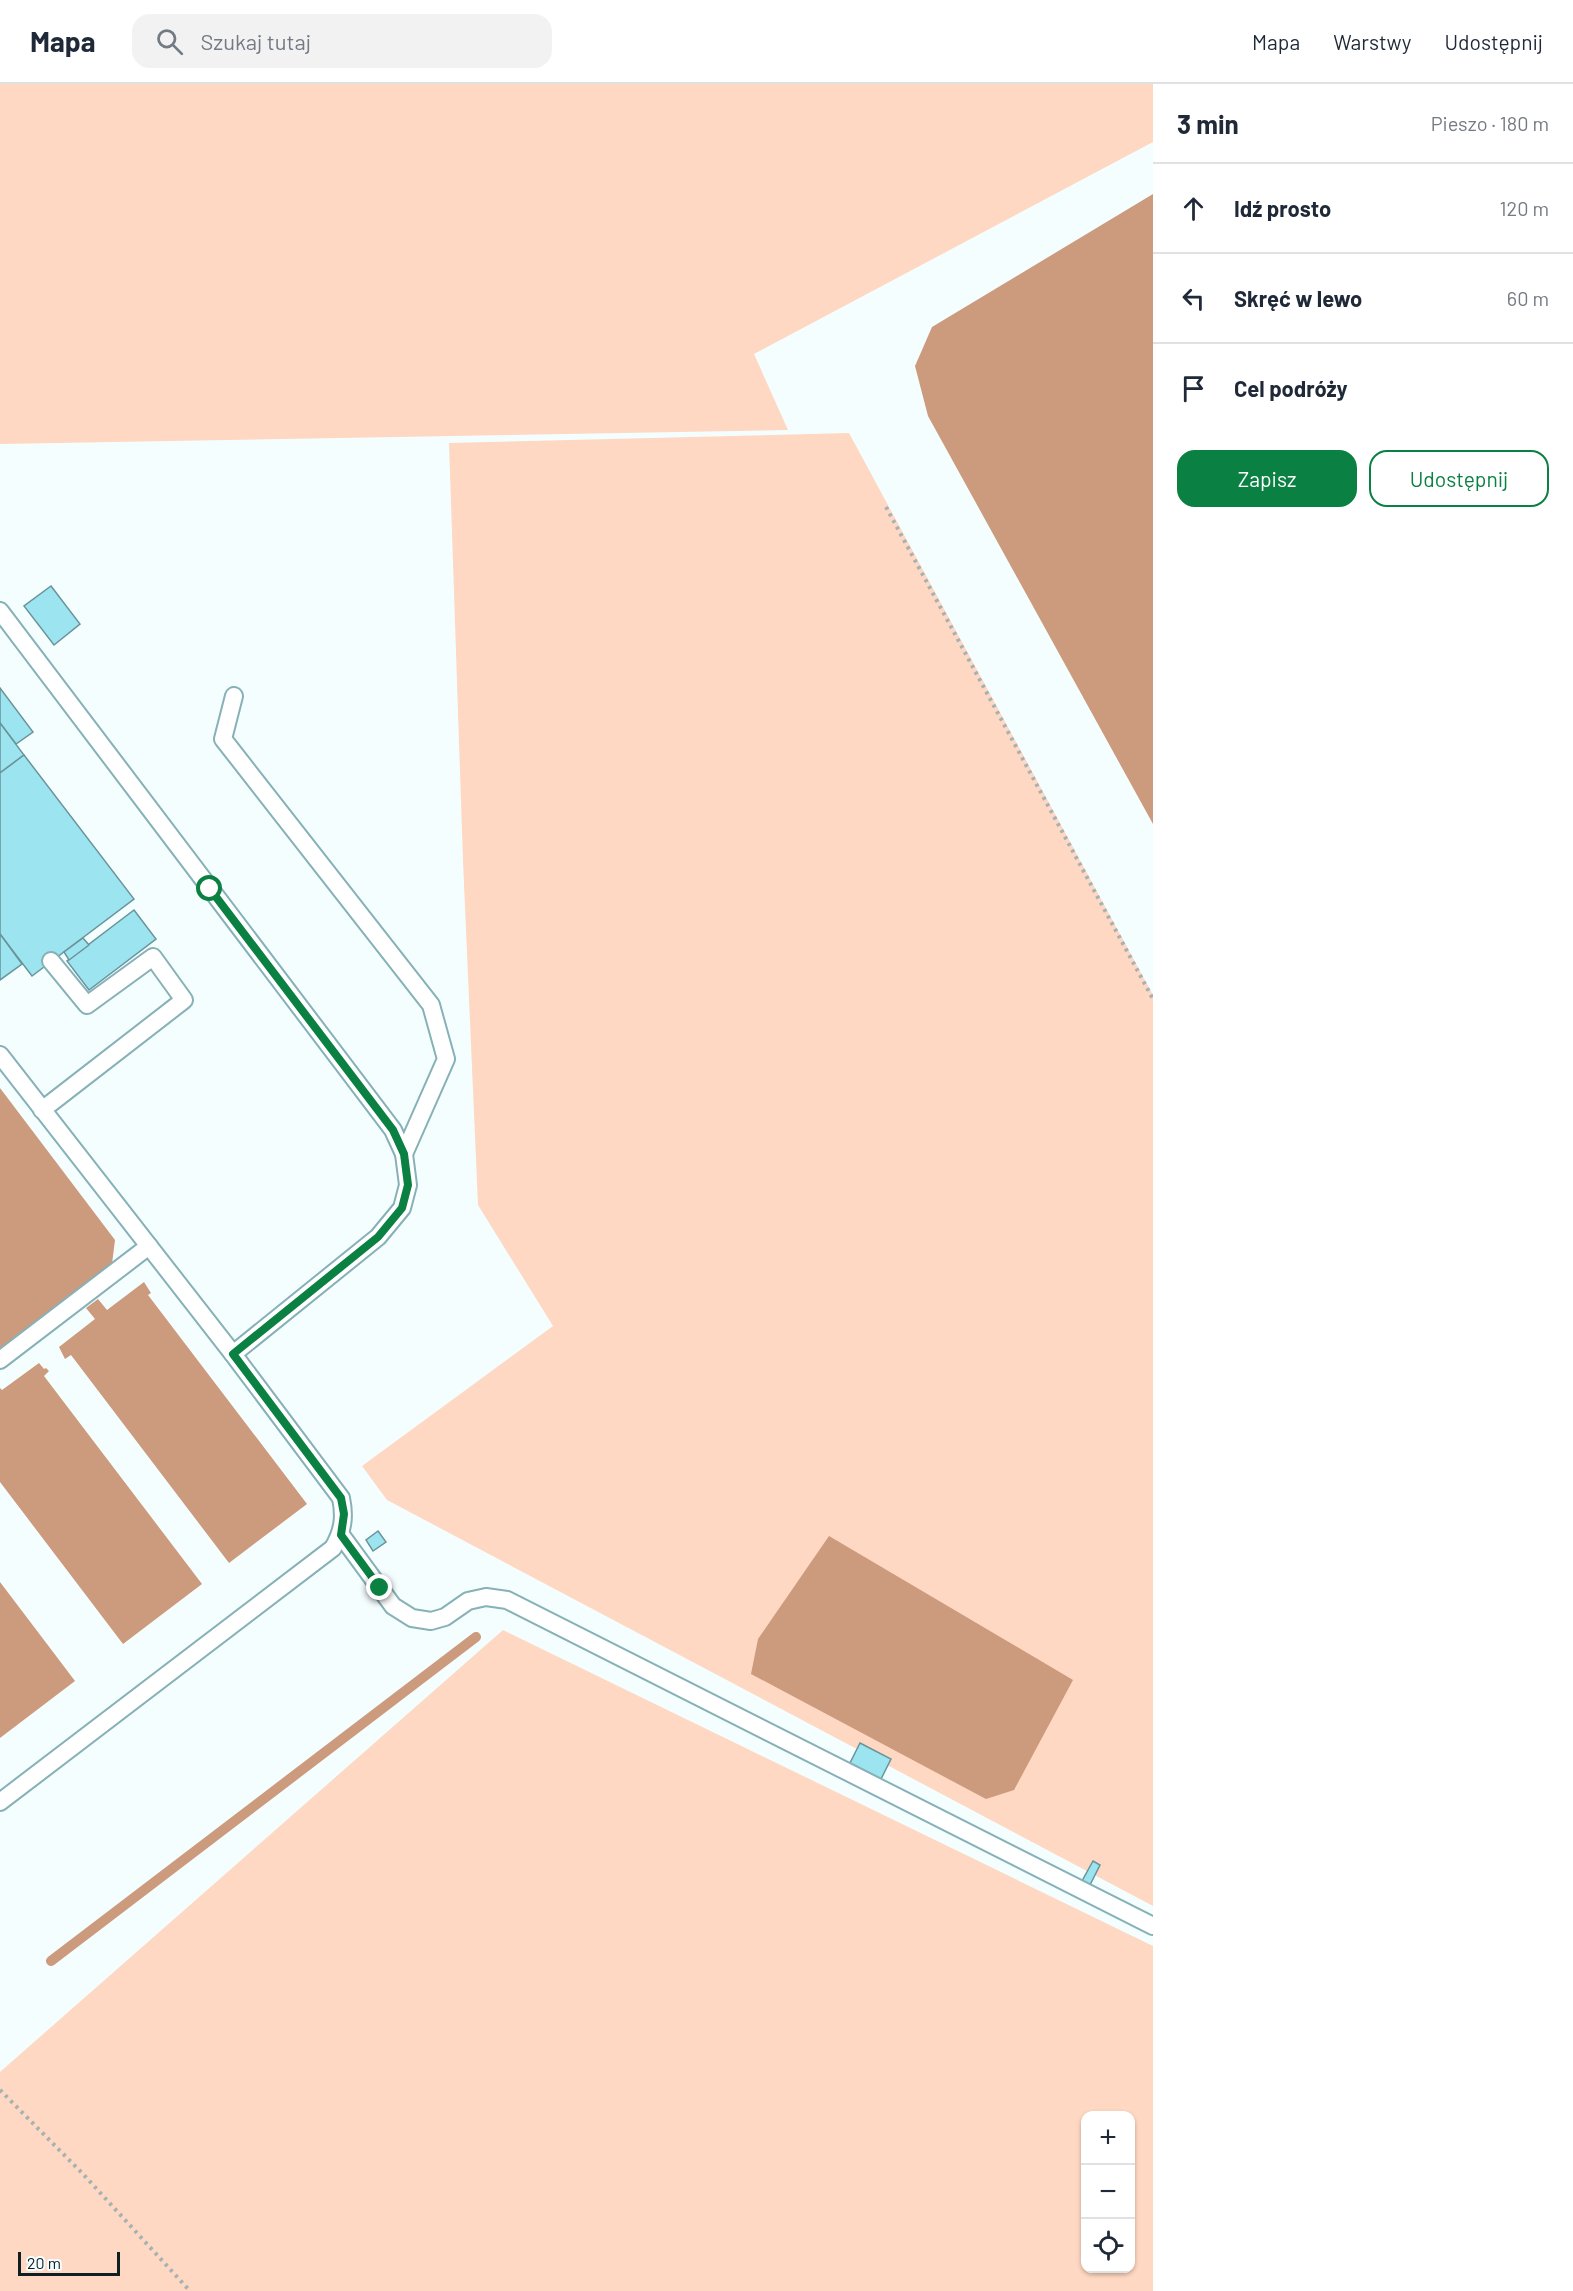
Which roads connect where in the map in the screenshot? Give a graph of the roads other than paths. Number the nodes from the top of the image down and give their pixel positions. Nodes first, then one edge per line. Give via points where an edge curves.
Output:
1 (0, 611) edge
2 (234, 696) dead end
3 (51, 961) dead end
4 (0, 1055) edge
5 (42, 1110) junction
6 (404, 1154) junction
7 (149, 1246) junction
8 (233, 1354) junction
9 (0, 1360) edge
10 (341, 1535) junction
11 (0, 1802) edge
12 (1153, 1926) edge

1 - 6 lane via 393,1130
2 - 6 lane via 223,738 430,1005 446,1059
3 - 5 lane via 87,1005 153,957 184,1000
4 - 5 lane
5 - 7 lane
6 - 8 lane via 408,1185 402,1208 378,1237
7 - 8 lane
7 - 9 lane
8 - 10 lane via 341,1498
10 - 11 lane via 333,1548
10 - 12 lane via 393,1606 412,1618 445,1617 468,1601 486,1597 507,1600

